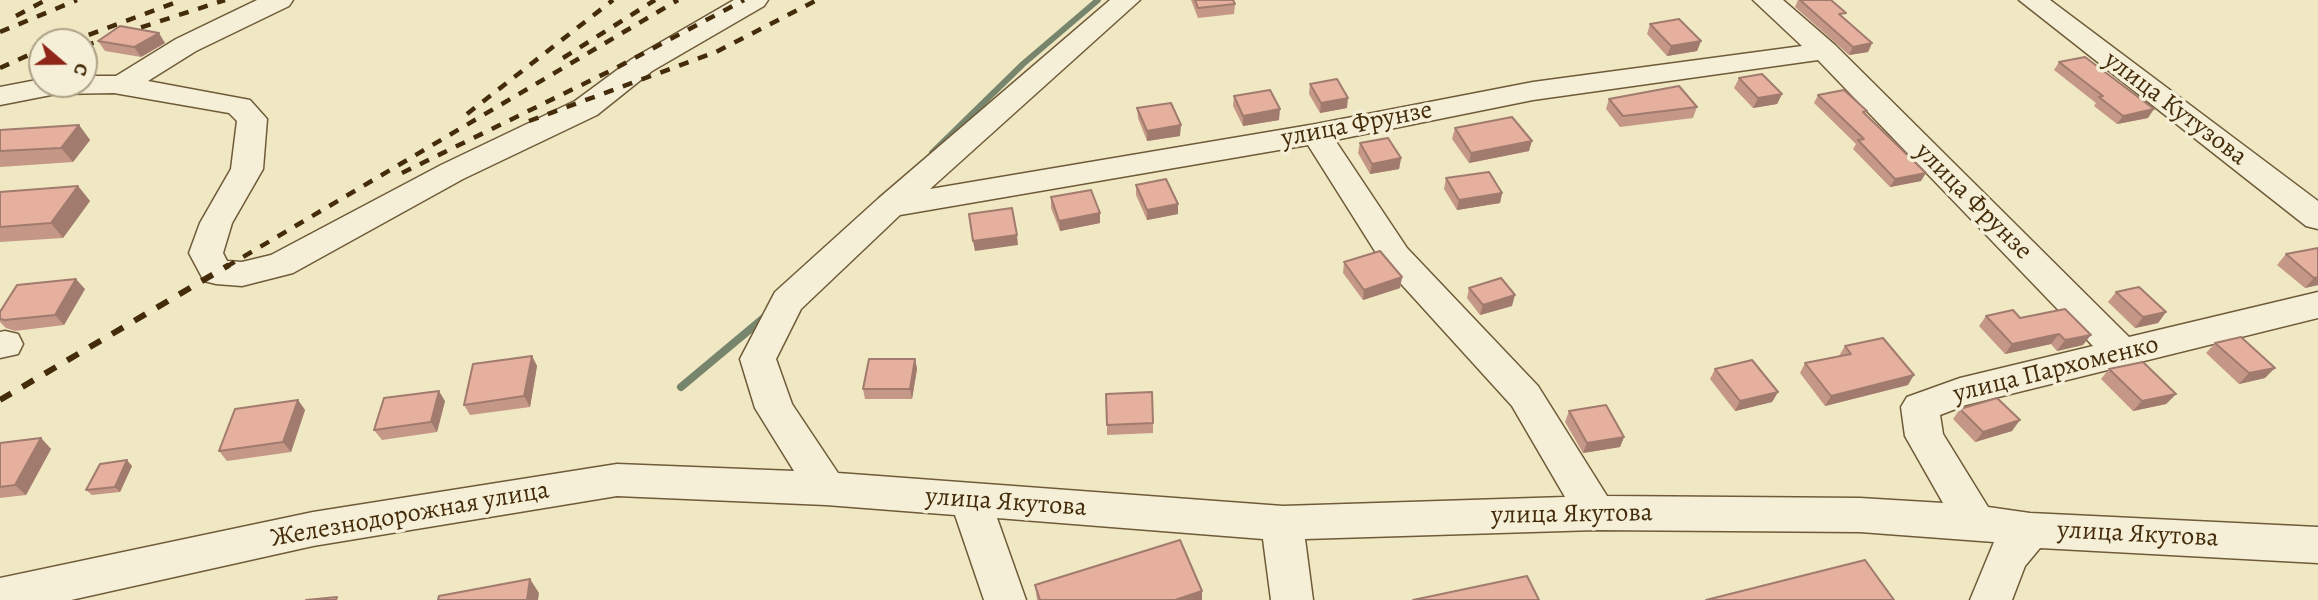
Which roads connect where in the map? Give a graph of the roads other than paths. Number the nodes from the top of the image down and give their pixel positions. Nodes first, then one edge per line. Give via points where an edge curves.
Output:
1 (279, 0) edge
2 (754, 0) edge
3 (1126, 0) edge
4 (1767, 0) edge
5 (2033, 0) edge
6 (1825, 51) junction
7 (121, 86) junction
8 (0, 96) edge
9 (1316, 134) junction
10 (890, 205) junction
11 (2318, 218) edge
12 (2318, 306) edge
13 (2122, 353) junction
14 (826, 489) junction
15 (970, 501) junction
16 (1597, 513) junction
17 (1976, 522) junction
18 (1283, 523) junction
19 (2030, 530) junction
20 (2318, 545) edge
21 (55, 592) edge
22 (0, 597) edge
23 (1004, 600) edge
24 (1292, 600) edge
25 (1991, 600) edge

1 - 7 street via 186,45
2 - 7 street via 642,65 586,108 452,172 281,265 242,274 216,272 206,253 216,223 247,169 252,119 239,106
3 - 10 street
4 - 6 street, улица Фрунзе
5 - 11 street, улица Кутузова
6 - 9 street, улица Фрунзе via 1533,91
6 - 13 street, улица Фрунзе
7 - 8 street via 56,85
9 - 10 street, улица Фрунзе
9 - 16 street via 1395,256 1525,396
10 - 14 street via 787,300 758,359 774,408
12 - 13 street, улица Пархоменко
13 - 17 street, улица Пархоменко via 1961,392 1920,407 1924,436
14 - 15 street, улица Якутова
14 - 21 street, Железнодорожная улица via 617,480 313,529
15 - 18 street, улица Якутова
15 - 23 street
16 - 17 street, улица Якутова via 1860,515
16 - 18 street, улица Якутова
17 - 19 street, улица Якутова
18 - 24 street
19 - 20 street, улица Якутова
19 - 25 street via 2007,557
21 - 22 street, Железнодорожная улица

